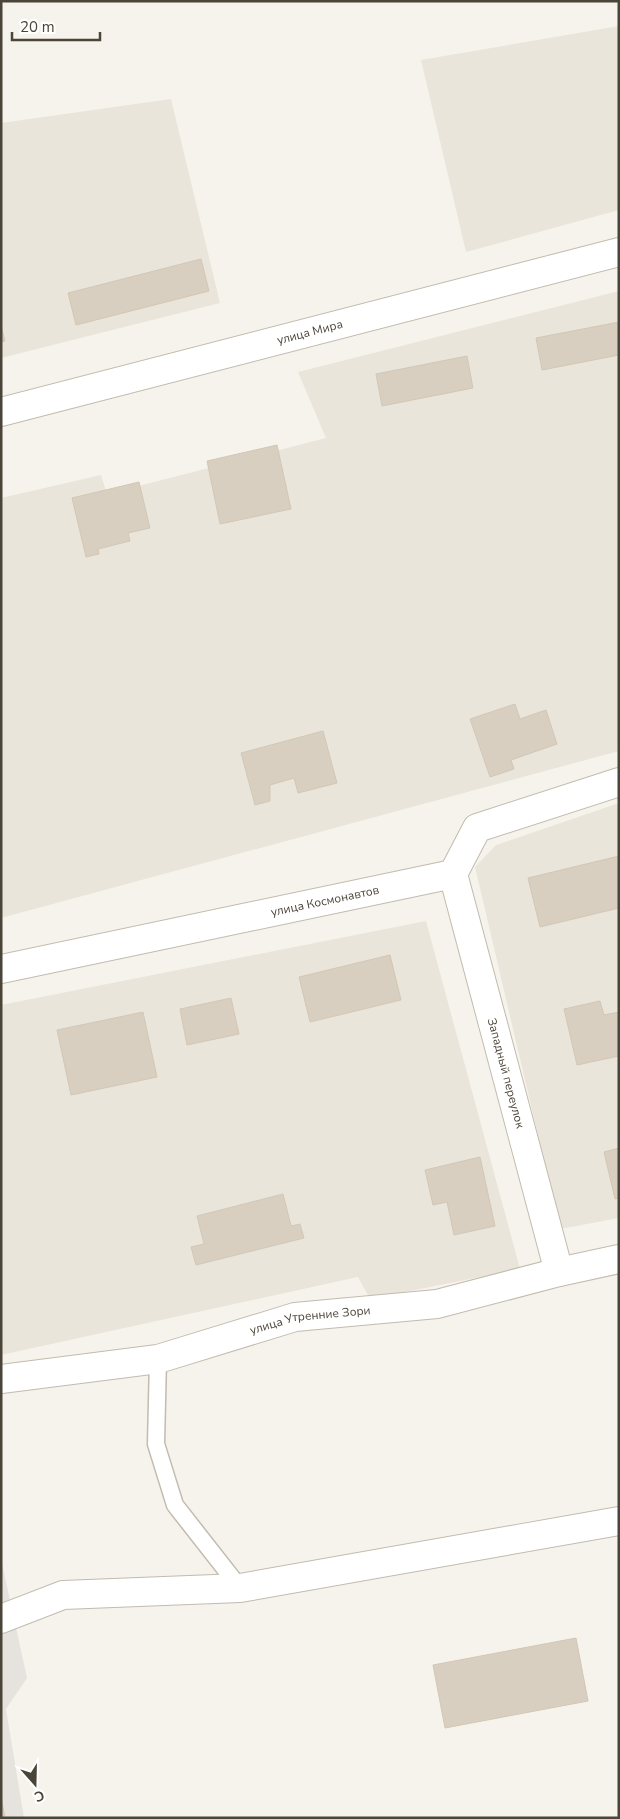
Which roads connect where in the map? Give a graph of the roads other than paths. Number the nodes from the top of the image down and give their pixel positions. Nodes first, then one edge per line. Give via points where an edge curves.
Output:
1 (619, 252) edge
2 (1, 412) edge
3 (619, 782) edge
4 (453, 874) junction
5 (1, 970) edge
6 (619, 1259) edge
7 (559, 1272) junction
8 (158, 1359) junction
9 (1, 1379) edge
10 (619, 1521) edge
11 (240, 1588) junction
12 (1, 1619) edge

1 - 2 street, улица Мира
3 - 4 street via 477,828
4 - 5 street, улица Космонавтов
4 - 7 street, Западный переулок
6 - 7 street, улица Утренние Зори
7 - 8 street, улица Утренние Зори via 437,1304 295,1317
8 - 9 street, улица Утренние Зори
8 - 11 lane via 156,1444 175,1504
10 - 11 street
11 - 12 street via 62,1595

